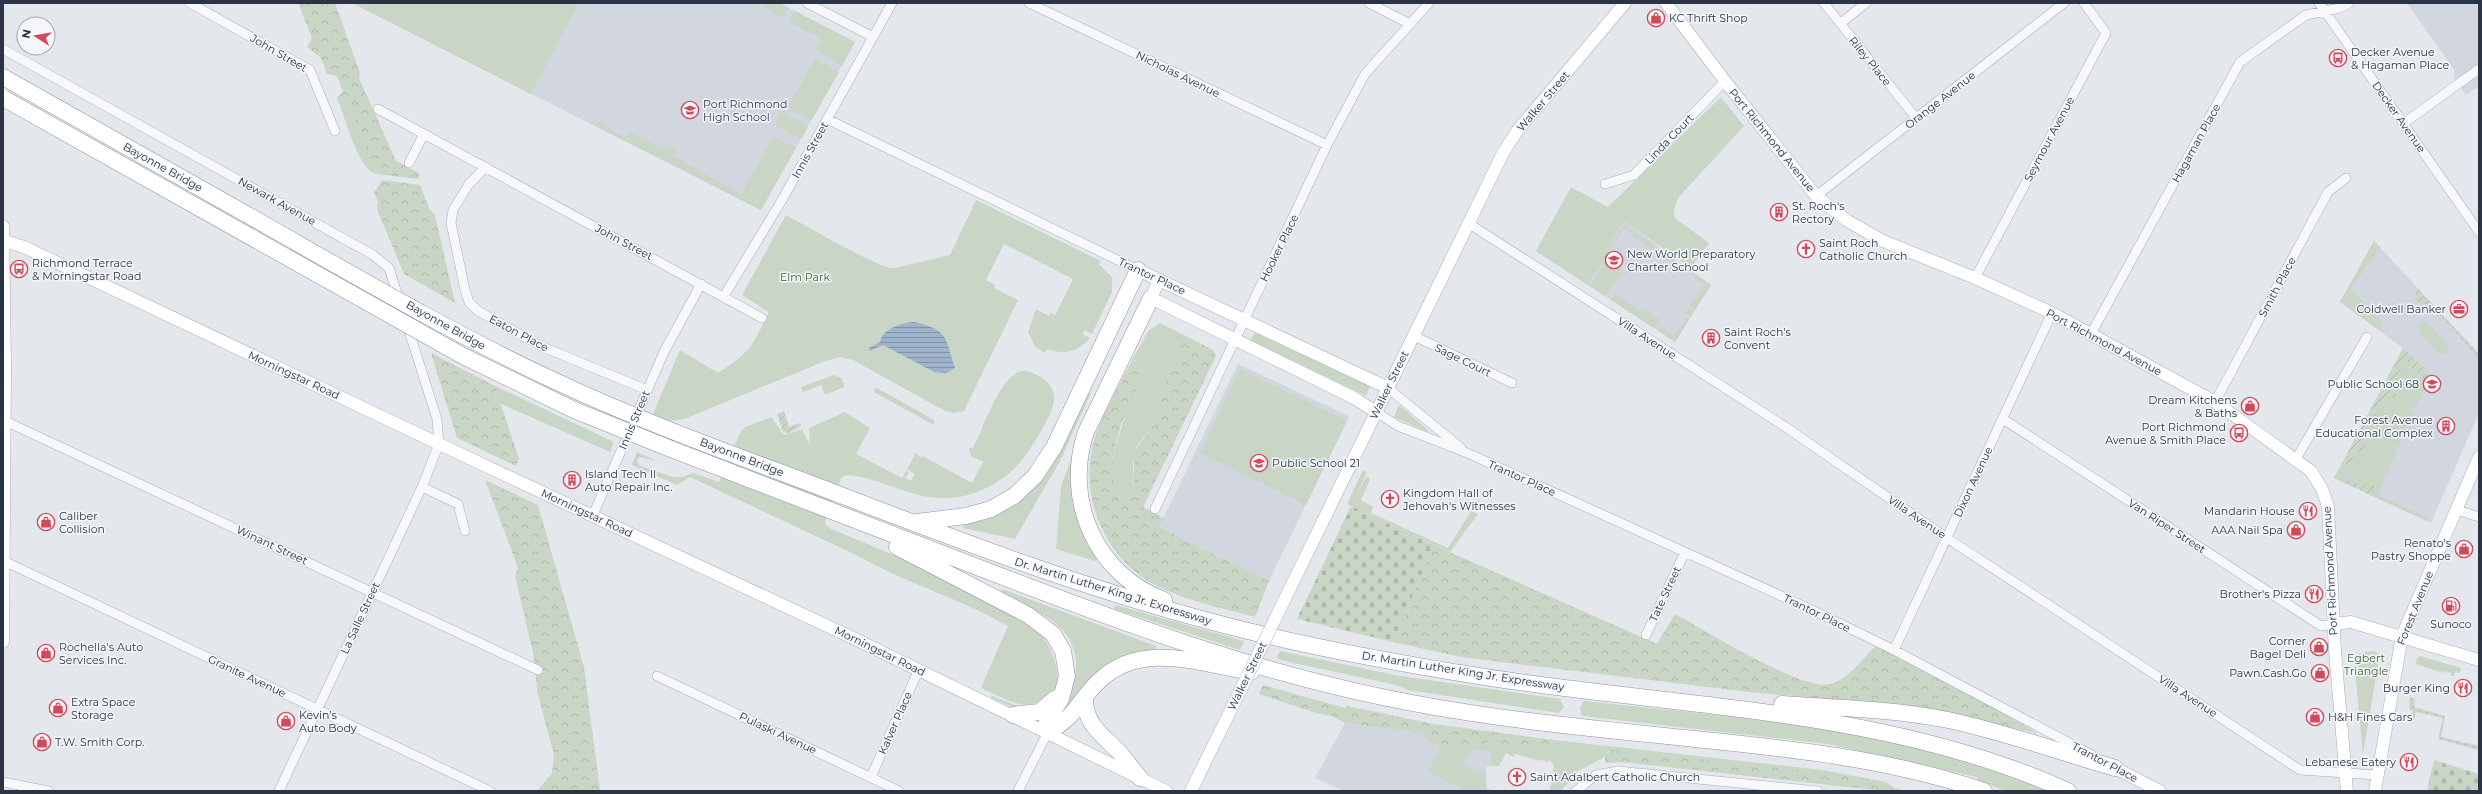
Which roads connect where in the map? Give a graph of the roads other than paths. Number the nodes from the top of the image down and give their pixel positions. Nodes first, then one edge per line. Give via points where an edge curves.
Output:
1 (190, 3) edge
2 (807, 3) edge
3 (892, 3) edge
4 (1029, 3) edge
5 (1369, 3) edge
6 (1429, 3) edge
7 (1625, 3) edge
8 (1824, 3) edge
9 (1866, 3) edge
10 (2064, 3) edge
11 (2084, 3) edge
12 (2319, 3) edge
13 (2348, 3) edge
14 (1671, 5) edge
15 (2325, 12) junction
16 (1841, 23) junction
17 (1410, 24) junction
18 (873, 36) junction
19 (3, 49) edge
20 (2479, 69) edge
21 (3, 77) edge
22 (1725, 81) junction
23 (3, 98) edge
24 (378, 109) dead end
25 (1916, 118) junction
26 (827, 119) junction
27 (2404, 123) junction
28 (335, 131) dead end
29 (424, 134) junction
30 (1327, 146) junction
31 (409, 164) dead end
32 (486, 167) junction
33 (2346, 178) dead end
34 (1605, 184) dead end
35 (1816, 196) junction
36 (1468, 223) junction
37 (3, 226) edge
38 (2479, 232) edge
39 (5, 241) junction
40 (1138, 270) junction
41 (1975, 278) junction
42 (1159, 280) junction
43 (701, 284) junction
44 (724, 296) junction
45 (1151, 298) junction
46 (2052, 313) junction
47 (762, 318) dead end
48 (1245, 319) junction
49 (2091, 334) junction
50 (1414, 336) junction
51 (2367, 337) dead end
52 (1235, 340) junction
53 (1512, 383) dead end
54 (1388, 388) junction
55 (647, 390) junction
56 (2215, 402) junction
57 (1376, 412) junction
58 (2003, 419) junction
59 (5, 421) junction
60 (439, 444) junction
61 (1465, 452) junction
62 (2479, 457) edge
63 (2296, 459) junction
64 (422, 487) junction
65 (1154, 509) dead end
66 (2457, 510) junction
67 (594, 515) junction
68 (2479, 517) edge
69 (863, 522) junction
70 (913, 523) junction
71 (465, 531) dead end
72 (1947, 538) junction
73 (1685, 552) junction
74 (4, 561) junction
75 (372, 593) junction
76 (1202, 620) junction
77 (2333, 624) junction
78 (1646, 635) dead end
79 (2402, 636) junction
80 (3, 642) edge
81 (1894, 650) junction
82 (2479, 660) edge
83 (538, 670) dead end
84 (918, 670) junction
85 (657, 676) dead end
86 (1303, 680) junction
87 (1066, 682) junction
88 (1086, 697) junction
89 (1668, 698) junction
90 (317, 709) junction
91 (1013, 715) junction
92 (1048, 732) junction
93 (1859, 760) junction
94 (2115, 768) junction
95 (2344, 773) junction
96 (2378, 775) junction
97 (871, 777) junction
98 (1140, 778) junction
99 (3, 782) edge
100 (48, 791) edge
101 (279, 791) edge
102 (490, 791) edge
103 (900, 791) edge
104 (1018, 791) edge
105 (1166, 791) edge
106 (1191, 791) edge
107 (1576, 791) edge
108 (1818, 791) edge
109 (1949, 791) edge
110 (1984, 791) edge
111 (2068, 791) edge
112 (2160, 791) edge
113 (2347, 791) edge
114 (2375, 791) edge

1 - 28 street, John Street via 310,70
2 - 18 street
3 - 18 street, Innis Street
4 - 30 street, Nicholas Avenue
5 - 17 street
6 - 17 street, Hooker Place
7 - 36 street, Walker Street via 1517,131
8 - 16 street, Riley Place
9 - 16 street
10 - 25 street, Orange Avenue
11 - 41 street, Seymour Avenue via 2106,33
12 - 15 street, Decker Avenue
13 - 15 street, Hagaman Place
14 - 22 street, Port Richmond Avenue
15 - 27 street, Decker Avenue
15 - 49 street, Hagaman Place via 2306,15 2240,62
16 - 25 street, Riley Place
17 - 30 street, Hooker Place via 1365,74
18 - 26 street, Innis Street
19 - 60 street, Newark Avenue via 385,263 389,268 437,419
20 - 27 street
21 - 70 highway, Bayonne Bridge, bridge via 425,314 512,360 630,414
22 - 34 street, Linda Court via 1634,175
22 - 35 street, Port Richmond Avenue
23 - 69 highway, Bayonne Bridge, bridge via 501,376 619,429
24 - 29 street, John Street
25 - 35 street, Orange Avenue
26 - 40 street, Trantor Place
26 - 44 street, Innis Street
27 - 38 street, Decker Avenue
29 - 31 street
29 - 32 street, John Street
30 - 48 street, Hooker Place
32 - 43 street, John Street
32 - 55 street, Eaton Place via 469,184 453,210 451,222 465,290 474,307 550,350
33 - 56 street, Smith Place via 2328,192
35 - 41 street, Port Richmond Avenue via 1862,230
36 - 50 street, Walker Street
36 - 72 street, Villa Avenue via 1784,426
37 - 39 street
39 - 59 street
39 - 60 street, Morningstar Road via 31,250
40 - 42 street, Trantor Place
40 - 70 highway via 1056,443 1035,476 1014,496 991,509 966,516
41 - 46 street, Port Richmond Avenue
42 - 45 street
42 - 48 street, Trantor Place
43 - 44 street, John Street
43 - 55 street, Innis Street via 664,352
44 - 47 street, John Street
45 - 52 street, Trantor Place
45 - 76 highway via 1086,432 1079,464 1080,502 1095,542 1119,573 1145,592 1180,605
46 - 49 street, Port Richmond Avenue
46 - 58 street, Dixon Avenue
48 - 52 street, Hooker Place
48 - 54 street, Trantor Place
49 - 56 street, Port Richmond Avenue
50 - 53 street, Sage Court
50 - 54 street, Walker Street
51 - 63 street
52 - 57 street, Trantor Place via 1354,398
52 - 65 street, Hooker Place
54 - 57 street, Walker Street
54 - 61 street, Trantor Place
55 - 67 street, Innis Street
56 - 63 street, Port Richmond Avenue
57 - 61 street, Trantor Place via 1398,426
57 - 106 street, Walker Street, bridge
58 - 72 street, Dixon Avenue
58 - 77 street, Van Riper Street via 2321,626
59 - 74 street
59 - 75 street, Winant Street
60 - 64 street, La Salle Street
60 - 67 street, Morningstar Road
61 - 73 street, Trantor Place
62 - 66 street, Forest Avenue
63 - 77 street, Port Richmond Avenue via 2318,480 2328,506
64 - 71 street via 458,504
64 - 75 street, La Salle Street
66 - 68 street
66 - 79 street, Forest Avenue
67 - 84 street, Morningstar Road
69 - 86 highway, Dr. Martin Luther King Jr. Expressway via 1123,622
69 - 87 highway via 891,545 937,566 1044,625 1057,639 1063,651 1067,663
70 - 76 highway, Dr. Martin Luther King Jr. Expressway via 1066,578
72 - 81 street, Dixon Avenue
72 - 95 street, Villa Avenue via 2300,770
73 - 78 street, Tate Street
73 - 81 street, Trantor Place
74 - 80 street
74 - 90 street, Granite Avenue
75 - 83 street, Winant Street
75 - 90 street, La Salle Street
76 - 89 highway, Dr. Martin Luther King Jr. Expressway via 1439,669 1534,684
77 - 79 street via 2351,622
77 - 95 street, Port Richmond Avenue
79 - 82 street
79 - 96 street, Forest Avenue
81 - 94 street, Trantor Place
84 - 91 street, Morningstar Road
84 - 97 street, Kalver Place
85 - 97 street, Pulaski Avenue
86 - 88 highway via 1184,658 1153,657 1130,663 1108,674
86 - 93 highway, Dr. Martin Luther King Jr. Expressway via 1506,719 1762,746
87 - 91 highway via 1057,697 1043,710
87 - 92 highway via 1061,699 1047,721
88 - 92 highway via 1072,716
88 - 98 highway via 1085,709 1091,724
89 - 94 highway via 1881,710 1920,715 2006,734
89 - 111 highway, Dr. Martin Luther King Jr. Expressway via 1816,718 1894,733 1974,755
90 - 101 street, La Salle Street
90 - 102 street, Granite Avenue
91 - 92 street, Morningstar Road
92 - 98 street, Morningstar Road
92 - 104 street
93 - 109 highway
93 - 110 highway, Dr. Martin Luther King Jr. Expressway via 1920,771
94 - 112 street, Trantor Place
95 - 96 street, Villa Avenue
95 - 113 street, Port Richmond Avenue
96 - 114 street, Forest Avenue
97 - 103 street, Pulaski Avenue
98 - 105 street, Morningstar Road
99 - 100 street
107 - 108 street via 1596,775 1618,771

